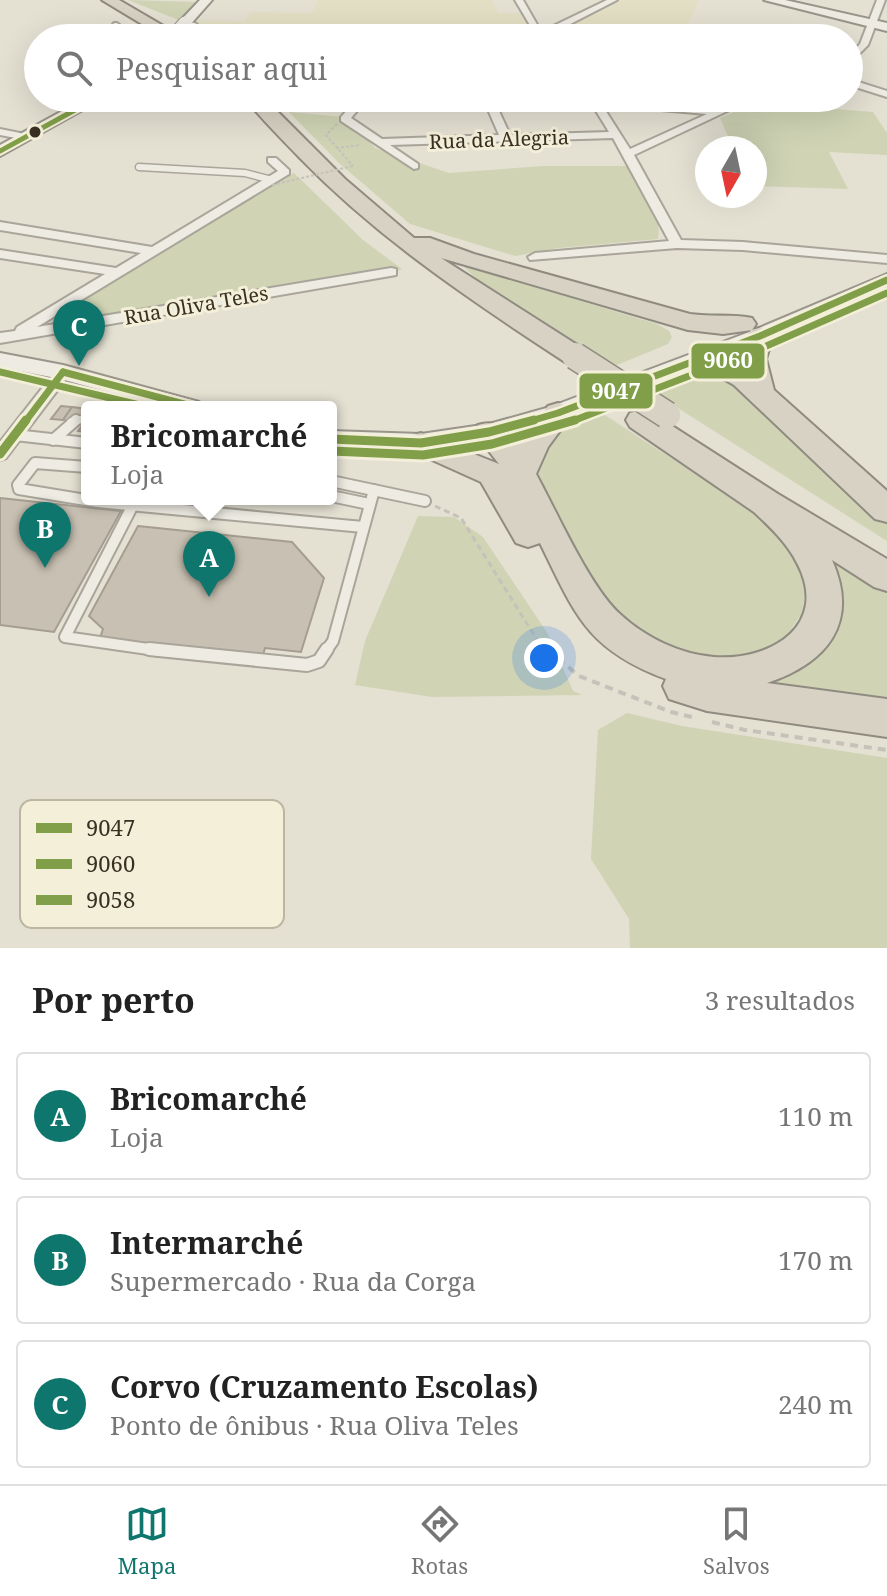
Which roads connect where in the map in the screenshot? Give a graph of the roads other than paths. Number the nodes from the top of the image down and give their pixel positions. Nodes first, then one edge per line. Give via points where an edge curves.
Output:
1 (95, 0) edge
2 (109, 0) edge
3 (206, 0) edge
4 (519, 0) edge
5 (613, 0) edge
6 (770, 0) edge
7 (870, 0) edge
8 (881, 0) edge
9 (887, 2) edge
10 (185, 23) joint
11 (137, 24) edge
12 (150, 24) edge
13 (188, 24) edge
14 (533, 24) edge
15 (568, 24) edge
16 (873, 24) junction
17 (887, 27) edge
18 (863, 46) edge
19 (863, 86) edge
20 (887, 94) edge
21 (72, 112) edge
22 (252, 112) edge
23 (268, 112) edge
24 (351, 112) edge
25 (494, 112) edge
26 (601, 112) edge
27 (723, 112) edge
28 (0, 132) edge
29 (615, 135) junction
30 (26, 137) junction
31 (506, 139) junction
32 (383, 142) junction
33 (0, 151) edge
34 (628, 154) junction
35 (272, 160) dead end
36 (414, 166) dead end
37 (139, 167) dead end
38 (272, 182) junction
39 (0, 226) edge
40 (390, 230) junction
41 (677, 244) junction
42 (155, 251) junction
43 (0, 254) edge
44 (535, 257) dead end
45 (882, 267) edge
46 (119, 272) junction
47 (391, 272) dead end
48 (657, 313) junction
49 (751, 330) junction
50 (4, 340) edge
51 (684, 355) junction
52 (563, 359) junction
53 (0, 360) edge
54 (63, 372) junction
55 (761, 395) junction
56 (169, 401) edge
57 (558, 413) junction
58 (654, 418) junction
59 (81, 419) edge
60 (496, 422) junction
61 (337, 428) edge
62 (15, 435) junction
63 (337, 439) edge
64 (53, 440) junction
65 (81, 442) edge
66 (421, 443) junction
67 (0, 454) edge
68 (81, 467) edge
69 (507, 474) junction
70 (337, 482) edge
71 (374, 490) junction
72 (337, 497) edge
73 (81, 499) edge
74 (425, 501) dead end
75 (766, 503) junction
76 (369, 504) junction
77 (133, 505) edge
78 (170, 505) edge
79 (887, 510) edge
80 (363, 527) junction
81 (887, 554) edge
82 (887, 577) edge
83 (887, 718) edge

1 - 11 highway
2 - 12 highway
3 - 10 main road
4 - 14 street
5 - 15 street
6 - 16 main road
7 - 8 street
8 - 9 street
8 - 16 street
10 - 13 street
16 - 17 main road
16 - 18 street
19 - 20 street
21 - 30 main road
22 - 52 highway via 323,189 437,284
23 - 40 highway
24 - 32 street, Rua da Alegria via 345,119
25 - 31 street
26 - 29 street
27 - 34 street
28 - 30 street
29 - 31 street, Rua da Alegria
29 - 34 street
30 - 33 main road
31 - 32 street, Rua da Alegria
32 - 36 street, Rua da Alegria
34 - 41 street
35 - 38 street via 285,172
37 - 38 lane via 245,173
38 - 42 street
39 - 42 street
40 - 48 highway via 466,259
40 - 52 highway
41 - 44 street
41 - 45 street via 743,246
42 - 46 street
43 - 46 street
45 - 49 main road
46 - 50 street
47 - 50 street, Rua Oliva Teles
48 - 49 highway
48 - 51 highway via 677,325
49 - 51 main road
49 - 55 highway via 750,364
51 - 55 highway via 744,379
51 - 57 main road
51 - 60 main road
52 - 58 highway
53 - 54 main road
54 - 56 main road
54 - 62 street
55 - 79 highway
57 - 60 main road
57 - 69 highway
58 - 75 highway
58 - 81 highway
59 - 64 lane
60 - 61 main road via 396,430
60 - 66 main road
60 - 69 highway via 487,454
62 - 64 lane
62 - 67 street
63 - 66 main road
64 - 65 lane
66 - 69 highway
68 - 73 lane via 35,463 18,485
69 - 75 highway via 594,614 624,639 669,664 710,674 748,672 782,661 810,642 825,617 825,588 812,555
69 - 83 highway via 582,629 627,663 707,693
70 - 71 lane
71 - 74 lane
71 - 76 lane
72 - 76 lane
75 - 82 highway
76 - 80 lane
77 - 80 lane via 65,637 180,654 307,665 319,661 333,641
78 - 80 lane

